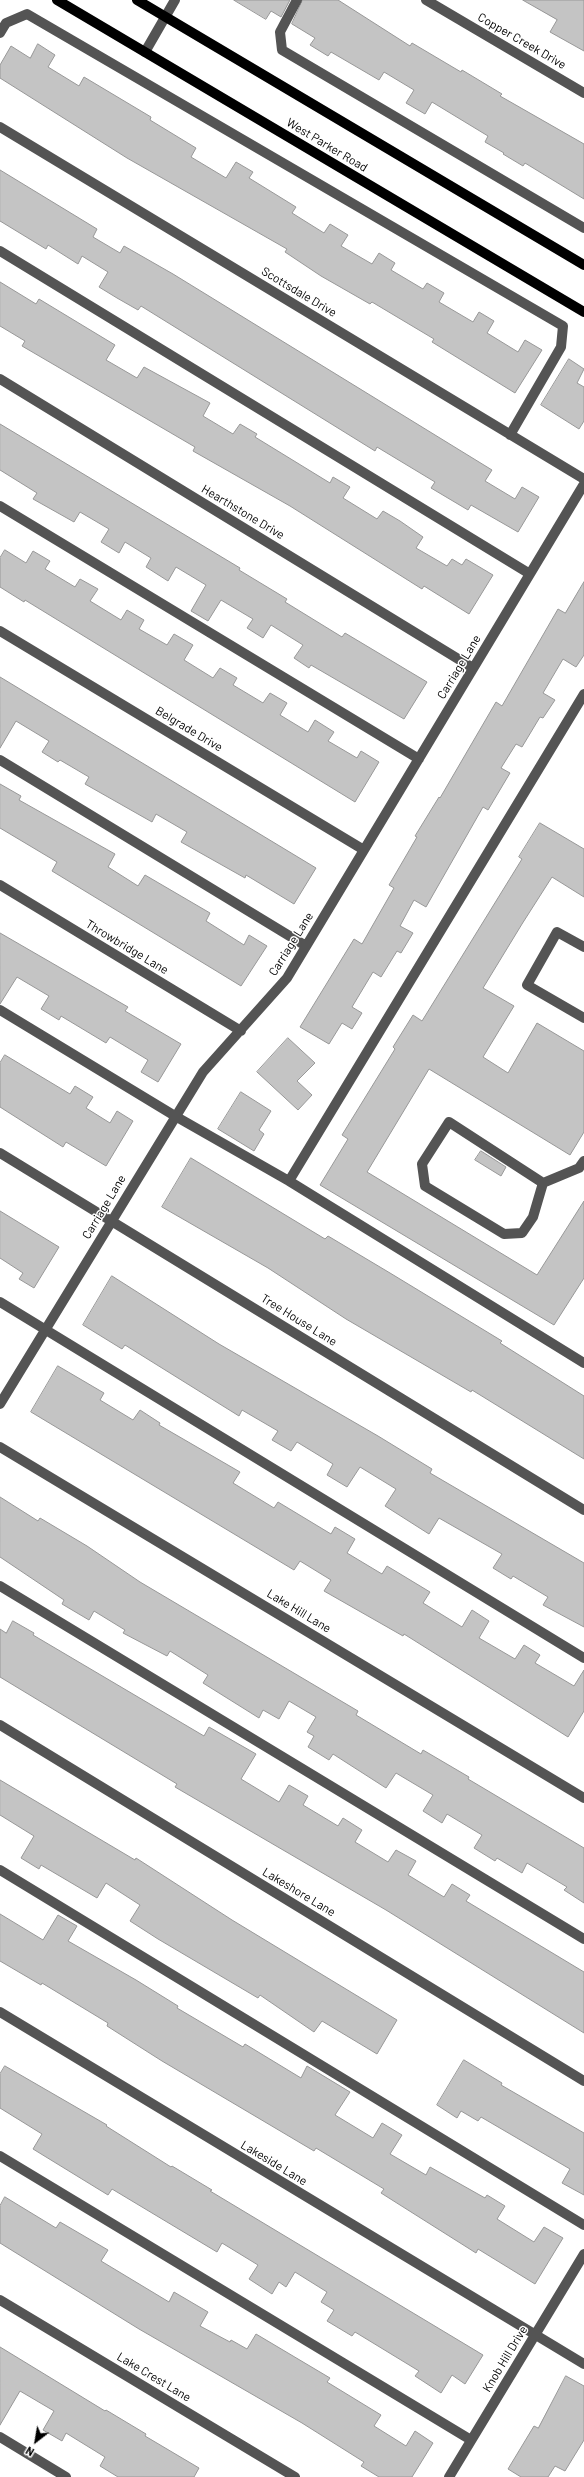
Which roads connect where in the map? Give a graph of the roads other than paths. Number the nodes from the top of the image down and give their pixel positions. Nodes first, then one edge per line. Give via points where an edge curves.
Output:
1 (57, 0) edge
2 (137, 0) edge
3 (175, 0) edge
4 (297, 0) edge
5 (426, 0) edge
6 (165, 17) junction
7 (0, 33) edge
8 (145, 52) junction
9 (584, 93) edge
10 (0, 127) edge
11 (584, 228) edge
12 (0, 251) edge
13 (584, 265) edge
14 (584, 312) edge
15 (0, 379) edge
16 (510, 434) junction
17 (584, 479) edge
18 (584, 484) edge
19 (0, 506) edge
20 (530, 574) junction
21 (0, 631) edge
22 (473, 668) junction
23 (584, 694) edge
24 (418, 759) junction
25 (0, 760) edge
26 (364, 850) junction
27 (0, 885) edge
28 (306, 946) junction
29 (584, 947) edge
30 (0, 1010) edge
31 (584, 1018) edge
32 (241, 1031) junction
33 (175, 1116) junction
34 (0, 1153) edge
35 (584, 1161) edge
36 (289, 1181) junction
37 (543, 1183) junction
38 (112, 1220) junction
39 (0, 1302) edge
40 (45, 1330) junction
41 (584, 1363) edge
42 (0, 1404) edge
43 (0, 1447) edge
44 (584, 1510) edge
45 (0, 1586) edge
46 (584, 1658) edge
47 (0, 1725) edge
48 (584, 1798) edge
49 (0, 1870) edge
50 (584, 1939) edge
51 (0, 2012) edge
52 (584, 2081) edge
53 (0, 2156) edge
54 (584, 2225) edge
55 (584, 2254) edge
56 (0, 2300) edge
57 (534, 2336) junction
58 (584, 2364) edge
59 (0, 2437) edge
60 (471, 2440) junction
61 (66, 2477) edge
62 (295, 2477) edge
63 (449, 2477) edge

1 - 8 main road, West Parker Road
2 - 6 main road
3 - 6 street
4 - 11 street via 280,32 282,50
5 - 9 street, Copper Creek Drive
6 - 8 street
6 - 13 main road
7 - 16 street via 6,23 27,14 563,326 562,347
8 - 14 main road, West Parker Road
10 - 16 street, Scottsdale Drive
12 - 20 street
15 - 22 street, Hearthstone Drive
16 - 17 street, Scottsdale Drive
18 - 20 street, Carriage Lane
19 - 24 street
20 - 22 street, Carriage Lane
21 - 26 street, Belgrade Drive
22 - 24 street, Carriage Lane
23 - 36 street
24 - 26 street, Carriage Lane
25 - 28 street
26 - 28 street, Carriage Lane
27 - 32 street, Throwbridge Lane
28 - 32 street, Carriage Lane via 287,978
29 - 31 street via 557,932 527,985
30 - 33 street
32 - 33 street, Carriage Lane via 203,1072
33 - 36 street
33 - 38 street, Carriage Lane
34 - 38 street, Tree House Lane
35 - 37 street via 579,1168
36 - 41 street
37 - 37 street via 449,1122 422,1164 425,1186 504,1234 522,1233 533,1217
38 - 40 street, Carriage Lane
38 - 44 street, Tree House Lane
39 - 40 street
40 - 42 street, Carriage Lane
40 - 46 street
43 - 48 street, Lake Hill Lane
45 - 50 street
47 - 52 street, Lakeshore Lane
49 - 54 street
51 - 57 street, Lakeside Lane
53 - 60 street
55 - 57 street, Knob Hill Drive
56 - 62 street, Lake Crest Lane
57 - 58 street, Lakeside Lane
57 - 60 street, Knob Hill Drive
59 - 61 street
60 - 63 street, Knob Hill Drive

